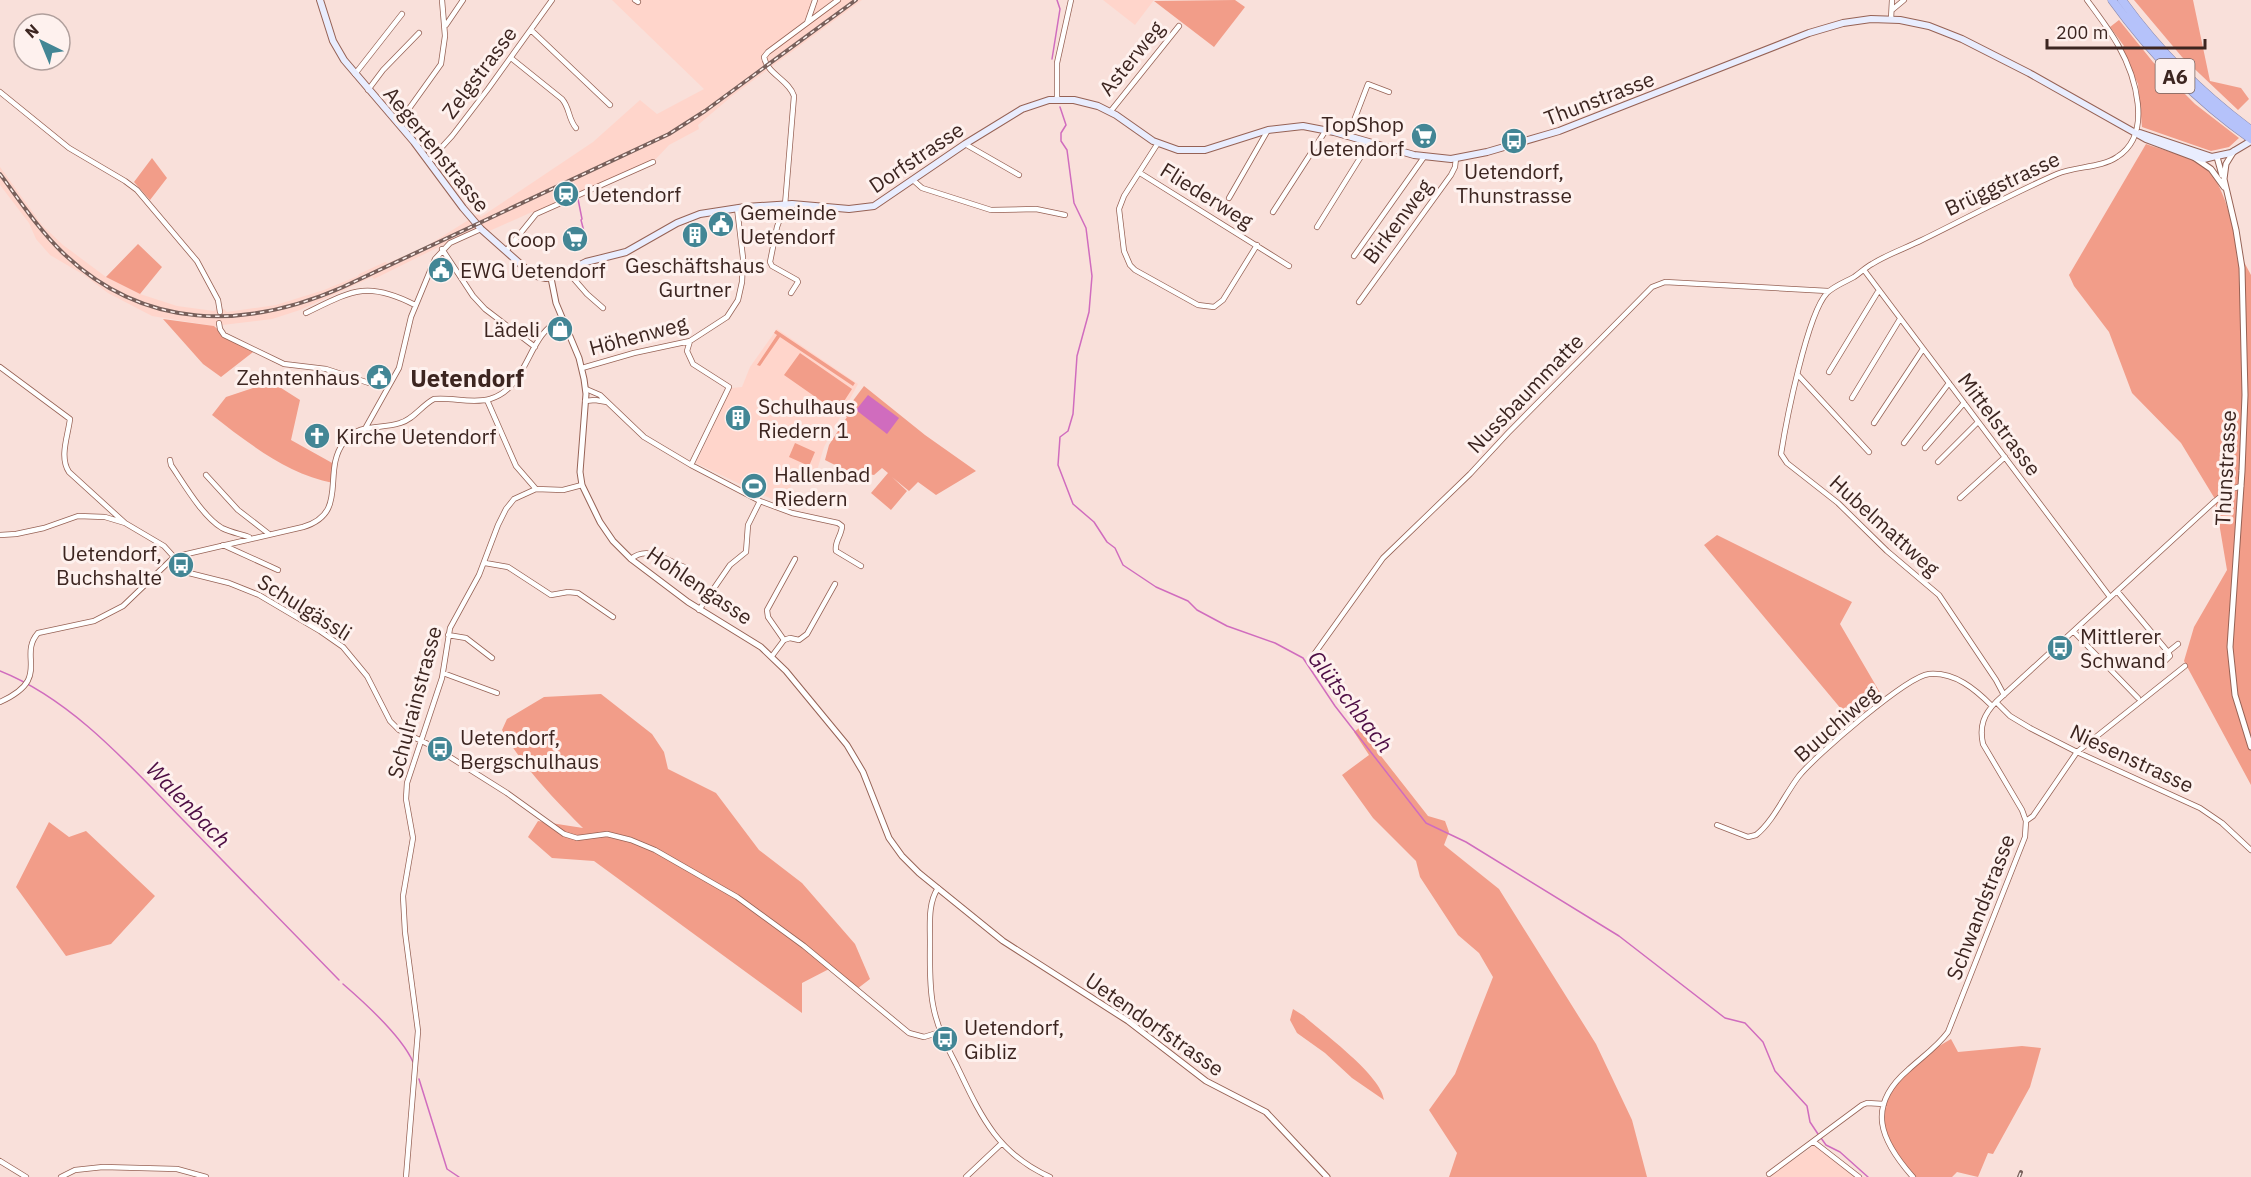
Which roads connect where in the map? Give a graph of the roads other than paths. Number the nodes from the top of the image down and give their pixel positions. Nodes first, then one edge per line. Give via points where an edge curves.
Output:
1 (320, 0) edge
2 (442, 0) edge
3 (463, 0) edge
4 (552, 0) edge
5 (815, 0) edge
6 (838, 0) edge
7 (1071, 0) edge
8 (1892, 0) edge
9 (1904, 0) edge
10 (2087, 0) edge
11 (2112, 0) edge
12 (2122, 0) edge
13 (1892, 10) junction
14 (402, 14) dead end
15 (1891, 19) junction
16 (807, 23) junction
17 (445, 25) junction
18 (1179, 26) dead end
19 (531, 30) junction
20 (419, 33) dead end
21 (511, 58) junction
22 (355, 74) junction
23 (368, 90) junction
24 (1389, 92) dead end
25 (0, 93) edge
26 (1057, 99) junction
27 (610, 105) dead end
28 (1110, 111) junction
29 (398, 124) junction
30 (576, 128) dead end
31 (1269, 130) junction
32 (1326, 130) junction
33 (2251, 130) edge
34 (2136, 132) junction
35 (1348, 136) junction
36 (2251, 140) edge
37 (1371, 142) junction
38 (1158, 143) junction
39 (965, 144) junction
40 (2234, 151) junction
41 (1424, 157) junction
42 (2194, 157) junction
43 (2214, 157) junction
44 (1456, 158) junction
45 (429, 161) junction
46 (653, 162) dead end
47 (1140, 173) junction
48 (2216, 174) junction
49 (1019, 175) dead end
50 (2224, 179) junction
51 (913, 180) junction
52 (2224, 189) junction
53 (1229, 198) dead end
54 (785, 205) junction
55 (737, 208) junction
56 (1273, 212) dead end
57 (1065, 215) dead end
58 (1317, 227) dead end
59 (481, 229) junction
60 (1257, 245) junction
61 (442, 249) junction
62 (506, 251) junction
63 (1354, 256) dead end
64 (1289, 266) dead end
65 (1864, 270) junction
66 (567, 271) junction
67 (551, 278) junction
68 (1879, 290) junction
69 (1828, 291) junction
70 (791, 294) dead end
71 (1359, 302) dead end
72 (415, 305) junction
73 (603, 308) dead end
74 (220, 312) dead end
75 (306, 313) dead end
76 (562, 318) junction
77 (1900, 319) junction
78 (219, 323) dead end
79 (690, 341) junction
80 (535, 347) junction
81 (1923, 349) junction
82 (0, 367) edge
83 (582, 368) junction
84 (1829, 372) dead end
85 (1798, 375) junction
86 (1949, 383) junction
87 (388, 386) junction
88 (586, 389) junction
89 (1852, 398) dead end
90 (487, 400) junction
91 (585, 401) junction
92 (607, 402) junction
93 (1964, 403) junction
94 (1978, 422) junction
95 (1874, 423) dead end
96 (366, 428) junction
97 (1904, 443) dead end
98 (1925, 448) dead end
99 (1869, 452) dead end
100 (2005, 457) junction
101 (170, 460) dead end
102 (1938, 462) dead end
103 (691, 465) junction
104 (206, 475) dead end
105 (582, 485) junction
106 (2241, 486) junction
107 (536, 489) junction
108 (1960, 498) dead end
109 (760, 501) junction
110 (111, 509) junction
111 (105, 517) junction
112 (125, 523) junction
113 (269, 534) junction
114 (0, 535) edge
115 (251, 538) junction
116 (223, 544) junction
117 (174, 557) junction
118 (632, 559) junction
119 (795, 559) dead end
120 (485, 563) junction
121 (861, 566) dead end
122 (687, 568) dead end
123 (278, 570) dead end
124 (835, 584) dead end
125 (2116, 591) junction
126 (2110, 597) junction
127 (699, 610) junction
128 (613, 617) dead end
129 (2074, 632) junction
130 (448, 635) junction
131 (783, 640) junction
132 (2178, 644) dead end
133 (2168, 652) junction
134 (772, 656) junction
135 (492, 658) dead end
136 (1310, 660) dead end
137 (2164, 662) dead end
138 (2184, 666) dead end
139 (443, 673) junction
140 (497, 693) dead end
141 (2004, 695) junction
142 (2138, 698) dead end
143 (0, 702) edge
144 (1994, 704) junction
145 (422, 741) junction
146 (2251, 747) edge
147 (2077, 752) junction
148 (2026, 821) junction
149 (1717, 825) dead end
150 (2251, 850) edge
151 (938, 888) junction
152 (940, 1032) junction
153 (1884, 1104) junction
154 (1815, 1141) junction
155 (1001, 1144) junction
156 (0, 1161) edge
157 (1769, 1174) dead end
158 (26, 1177) edge
159 (61, 1177) edge
160 (206, 1177) edge
161 (406, 1177) edge
162 (966, 1177) edge
163 (1050, 1177) edge
164 (1326, 1177) edge
165 (1859, 1177) edge
166 (1912, 1177) edge

1 - 22 main road, Aegertenstrasse via 333,40
2 - 17 street
3 - 17 street
4 - 19 street, Zelgstrasse
5 - 16 street
6 - 16 street
7 - 26 street via 1057,63
8 - 13 street
9 - 13 street
10 - 34 street via 2114,38 2131,75 2138,106
11 - 36 highway, A6 via 2176,77
12 - 33 highway, A6 via 2182,71
13 - 15 street
14 - 22 street
15 - 34 main road, Thunstrasse via 1922,24 1955,36
15 - 44 main road, Thunstrasse via 1857,20 1819,30 1559,132
16 - 54 street via 764,57 794,96
17 - 29 street via 441,64
18 - 28 street, Asterweg
19 - 21 street, Zelgstrasse
19 - 27 street
20 - 23 street, Aegertenstrasse
21 - 30 street via 562,99
21 - 45 street, Zelgstrasse
22 - 23 main road, Aegertenstrasse
23 - 29 main road, Aegertenstrasse
24 - 35 street via 1368,84
25 - 74 street via 69,148 137,190 197,261 218,300
26 - 28 main road, Thunstrasse via 1084,101
26 - 39 main road, Dorfstrasse via 1022,110
28 - 38 main road, Thunstrasse
29 - 45 main road, Aegertenstrasse
31 - 32 main road, Thunstrasse via 1298,126
31 - 38 main road, Thunstrasse via 1197,151
31 - 53 street
32 - 35 main road, Thunstrasse
32 - 56 street
34 - 42 main road
34 - 43 main road
34 - 65 street, Brüggstrasse via 2127,149 2116,158 2059,173
35 - 37 main road, Thunstrasse
36 - 40 main road
37 - 41 main road, Thunstrasse
37 - 58 street
38 - 47 street, Fliederweg
39 - 49 street
39 - 51 main road, Dorfstrasse
40 - 43 main road
40 - 50 street, Thunstrasse via 2226,164
41 - 44 main road, Thunstrasse
41 - 63 street
42 - 43 main road
42 - 48 street, Thunstrasse
43 - 48 street
43 - 50 street, Thunstrasse
44 - 71 street, Birkenweg via 1451,176
45 - 59 main road, Aegertenstrasse
46 - 62 street via 536,214
47 - 60 street, Fliederweg
47 - 60 street, Fliederweg via 1121,201 1119,214 1126,258 1142,275 1198,305 1214,307 1223,300
48 - 52 street, Thunstrasse
50 - 52 street, Thunstrasse
51 - 54 main road, Dorfstrasse via 870,207
51 - 57 street via 922,188 991,210 1036,209
52 - 106 street, Thunstrasse via 2236,230 2243,286 2245,395
54 - 55 main road, Dorfstrasse
54 - 70 street via 770,262 797,280
55 - 66 main road, Dorfstrasse via 687,218 626,252
55 - 79 street, Höhenweg via 743,266 738,300 718,324
59 - 61 street
59 - 62 main road
60 - 64 street, Fliederweg
61 - 72 street
61 - 80 street via 485,309
62 - 67 main road via 534,275
65 - 68 street, Mittelstrasse
65 - 69 street, Brüggstrasse
66 - 67 main road, Dorfstrasse
66 - 73 street
67 - 76 street, Hohlengasse
68 - 77 street, Mittelstrasse
68 - 84 street
69 - 85 street via 1814,318
69 - 136 street, Nussbaummatte via 1688,282 1652,286 1383,558
72 - 75 street via 394,295 358,290
72 - 87 street via 399,368
76 - 80 street via 545,330
76 - 83 street, Hohlengasse
77 - 81 street, Mittelstrasse
77 - 89 street
78 - 87 street via 224,335 284,364 326,369
79 - 83 street, Höhenweg
79 - 103 street via 687,351 693,364 729,387
80 - 90 street via 507,391
81 - 86 street, Mittelstrasse
81 - 95 street
82 - 110 street via 70,419 65,465
83 - 88 street, Hohlengasse
85 - 99 street
85 - 141 street, Hubelmattweg via 1782,457 1939,596
86 - 93 street, Mittelstrasse
86 - 97 street
87 - 96 street
88 - 91 street, Hohlengasse
88 - 92 street
90 - 96 street via 437,398 403,422
90 - 107 street via 516,466
91 - 92 street
91 - 105 street, Hohlengasse
92 - 103 street via 644,437
93 - 94 street, Mittelstrasse
93 - 98 street
94 - 100 street, Mittelstrasse
94 - 102 street
96 - 113 street via 353,433 338,452 331,506 324,516 314,524
100 - 108 street
100 - 126 street, Mittelstrasse
101 - 115 street via 215,524
103 - 109 street
104 - 113 street via 238,510
105 - 107 street via 563,490
105 - 118 street, Hohlengasse via 608,535
106 - 125 street, Schwandstrasse via 2226,492
106 - 146 street, Thunstrasse via 2230,647 2235,695
107 - 120 street, Schulrainstrasse via 514,500 506,509
109 - 121 street via 838,523 843,530 836,551
109 - 127 street via 748,525 744,555 728,568
110 - 111 street
110 - 112 street
111 - 112 street
111 - 114 street via 78,516 44,528
112 - 117 street, Schulgässli via 164,546
113 - 115 street
115 - 116 street
116 - 117 street
116 - 123 street
117 - 143 street via 120,607 94,621 38,633 30,645 30,677 23,687
117 - 145 street, Schulgässli via 174,564 185,572 260,596 332,639 368,676 394,726
118 - 122 street via 650,553
118 - 127 street, Hohlengasse
119 - 131 street via 767,610
120 - 128 street via 508,567 551,595 578,593
120 - 130 street, Schulrainstrasse
124 - 131 street via 807,634 799,640
125 - 126 street, Schwandstrasse
125 - 133 street
126 - 129 street, Schwandstrasse
127 - 134 street, Hohlengasse via 751,639
129 - 141 street, Schwandstrasse
129 - 142 street
130 - 135 street via 466,638
130 - 139 street, Schulrainstrasse
131 - 134 street
132 - 133 street
133 - 137 street via 2170,656
134 - 151 street, Hohlengasse via 847,745 863,772 893,845 906,862
138 - 147 street
139 - 140 street
139 - 145 street, Schulrainstrasse
141 - 144 street, Schwandstrasse
144 - 147 street, Niesenstrasse via 2024,726
144 - 148 street, Schwandstrasse via 1982,724 1983,744
144 - 149 street, Buuchiweg via 1966,682 1923,675 1886,700 1806,768 1756,835 1748,837
145 - 152 street, Schulgässli via 507,793 564,834 577,838 608,834 631,840 705,878 804,946 909,1033 924,1036
145 - 161 street, Schulrainstrasse via 406,799 412,838 403,896 404,920 418,1031
147 - 148 street
147 - 150 street, Niesenstrasse via 2206,811
148 - 153 street, Schwandstrasse via 2021,850 1952,1023 1940,1043 1901,1076
151 - 152 street via 931,904 930,976
151 - 164 street, Uetendorfstrasse via 986,927 1128,1022 1206,1081 1266,1112
152 - 155 street via 976,1108
153 - 154 street via 1862,1105
153 - 166 street via 1882,1126 1886,1142
154 - 157 street
154 - 165 street
155 - 162 street
155 - 163 street
156 - 158 street
159 - 160 street via 75,1170 103,1167 177,1169

